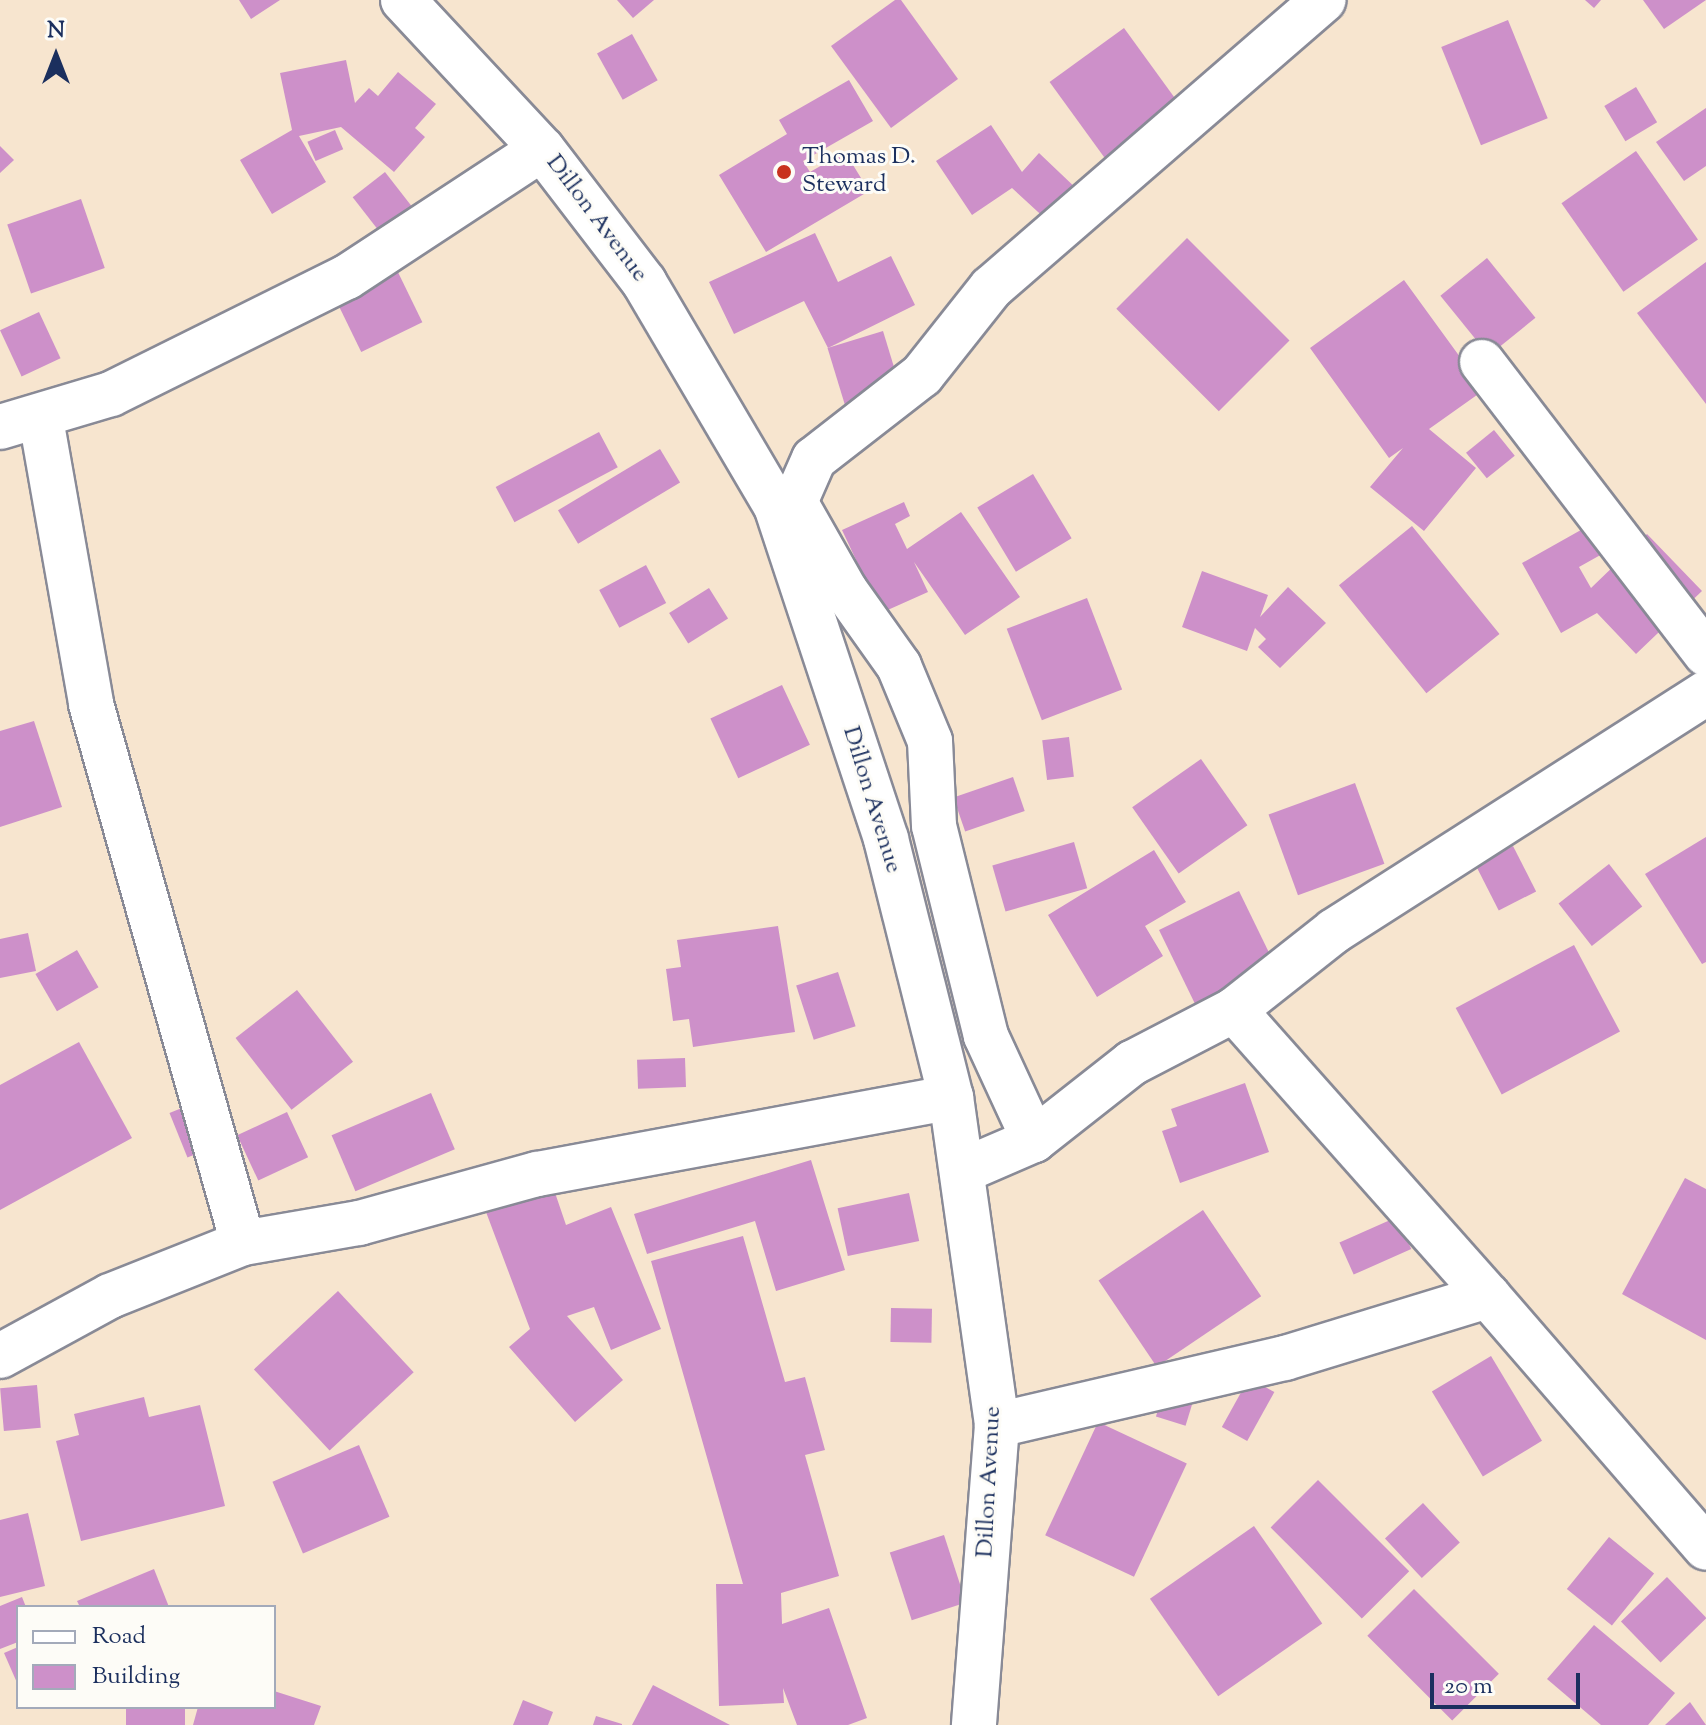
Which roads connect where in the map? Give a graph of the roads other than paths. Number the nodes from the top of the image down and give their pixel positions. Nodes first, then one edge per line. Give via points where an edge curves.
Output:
1 (403, 0) edge
2 (1324, 0) edge
3 (542, 149) junction
4 (1482, 362) dead end
5 (20, 423) edge
6 (1706, 654) edge
7 (1706, 693) edge
8 (1234, 1010) junction
9 (951, 1097) junction
10 (1034, 1140) junction
11 (962, 1171) junction
12 (243, 1243) junction
13 (1488, 1296) junction
14 (0, 1356) edge
15 (997, 1425) junction
16 (1706, 1548) edge
17 (974, 1725) edge

1 - 3 street, Dillon Avenue
2 - 10 street via 991,288 922,375 814,459 795,502 845,590 899,666 930,741 934,826 986,1036
3 - 5 street via 347,277 111,394
3 - 9 street, Dillon Avenue via 644,282 776,506 886,839
4 - 6 street
5 - 12 street via 91,704
7 - 8 street via 1334,931
8 - 10 street via 1132,1063
8 - 13 street
9 - 11 street, Dillon Avenue
9 - 12 street via 537,1174 359,1223
10 - 11 street
11 - 15 street, Dillon Avenue
12 - 14 street via 110,1296
13 - 15 street via 1285,1358
13 - 16 street
15 - 17 street, Dillon Avenue

